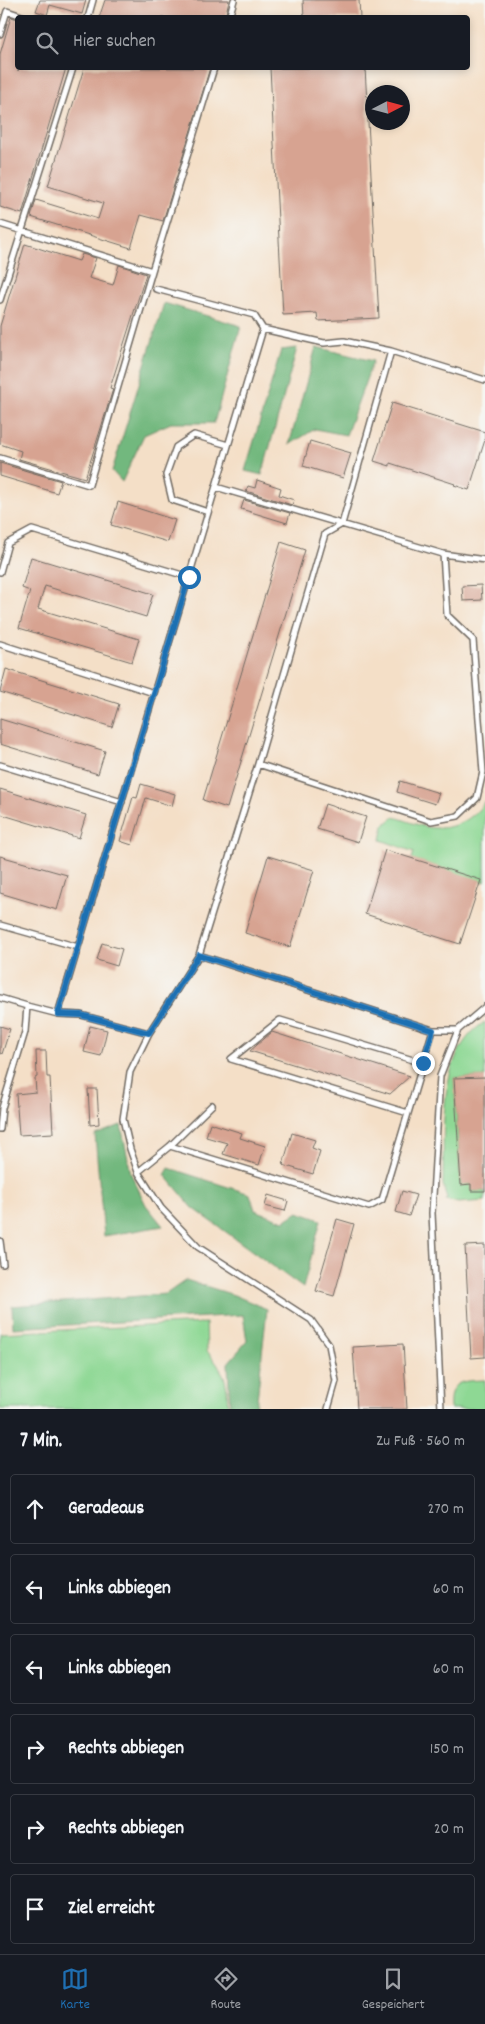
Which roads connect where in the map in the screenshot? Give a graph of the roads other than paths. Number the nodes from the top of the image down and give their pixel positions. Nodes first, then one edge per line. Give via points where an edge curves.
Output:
1 (93, 0) edge
2 (234, 0) edge
3 (19, 15) edge
4 (89, 15) edge
5 (230, 15) edge
6 (0, 34) edge
7 (72, 70) edge
8 (213, 70) edge
9 (0, 224) edge
10 (22, 231) junction
11 (152, 271) junction
12 (156, 289) dead end
13 (0, 300) edge
14 (263, 329) junction
15 (391, 351) junction
16 (485, 380) edge
17 (228, 446) junction
18 (0, 458) edge
19 (216, 487) junction
20 (208, 512) junction
21 (342, 524) junction
22 (443, 554) junction
23 (485, 560) edge
24 (0, 572) edge
25 (189, 577) junction
26 (0, 644) edge
27 (154, 693) junction
28 (258, 764) junction
29 (0, 765) edge
30 (122, 802) junction
31 (0, 925) edge
32 (78, 947) junction
33 (199, 955) junction
34 (0, 998) edge
35 (26, 1006) junction
36 (485, 1007) edge
37 (58, 1014) junction
38 (433, 1030) junction
39 (458, 1030) junction
40 (149, 1033) junction
41 (423, 1063) junction
42 (212, 1105) dead end
43 (408, 1112) junction
44 (0, 1128) edge
45 (170, 1146) junction
46 (138, 1172) junction
47 (0, 1241) edge
48 (3, 1264) dead end
49 (328, 1409) edge
50 (441, 1409) edge

1 - 4 lane
2 - 5 lane
3 - 6 lane via 7,11
7 - 10 lane
8 - 11 lane
9 - 10 lane
10 - 11 lane
10 - 13 lane
11 - 18 lane via 89,485
12 - 14 lane via 254,315
14 - 15 lane via 324,343 344,341
14 - 17 lane
15 - 16 lane
15 - 21 lane
17 - 19 lane
17 - 20 lane via 194,435 176,447 166,475 172,500
19 - 20 lane
19 - 21 lane
20 - 25 lane
21 - 22 lane
21 - 28 lane via 325,534
22 - 23 lane
22 - 28 lane via 447,615 473,640 483,772 477,798 458,816 431,820
24 - 25 lane via 8,543 32,530
25 - 27 lane
26 - 27 lane
27 - 30 lane
28 - 33 lane
29 - 30 lane
30 - 32 lane
31 - 32 lane
32 - 37 lane
33 - 38 lane
33 - 40 lane
34 - 35 lane
35 - 37 lane
35 - 44 lane via 25,1032 2,1108
36 - 39 lane
37 - 40 lane via 81,1015
38 - 39 lane
38 - 41 lane
39 - 50 lane via 440,1076 432,1213
40 - 46 lane via 130,1072 123,1119
41 - 43 lane
41 - 43 lane via 280,1020 231,1059
42 - 45 lane
43 - 45 lane via 382,1200 369,1207
45 - 46 lane
46 - 49 lane via 161,1208 198,1247 311,1320 329,1345 336,1381
47 - 48 lane

